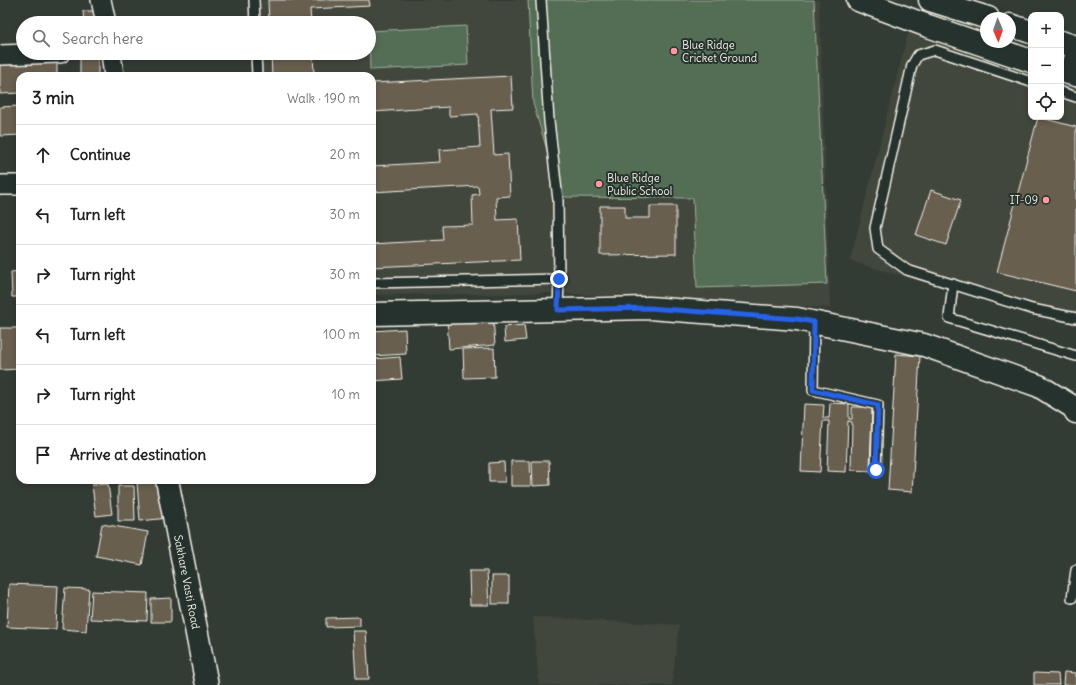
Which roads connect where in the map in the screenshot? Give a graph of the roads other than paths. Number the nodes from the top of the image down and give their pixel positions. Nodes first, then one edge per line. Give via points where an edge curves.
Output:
1 (101, 0) edge
2 (254, 0) edge
3 (541, 0) edge
4 (858, 0) edge
5 (930, 0) edge
6 (104, 16) edge
7 (255, 16) edge
8 (980, 16) edge
9 (1016, 27) edge
10 (1028, 31) edge
11 (1064, 43) edge
12 (1076, 47) edge
13 (1076, 51) edge
14 (16, 54) edge
15 (0, 55) edge
16 (112, 60) edge
17 (256, 60) edge
18 (1028, 60) edge
19 (113, 72) edge
20 (257, 72) edge
21 (1067, 78) edge
22 (1028, 81) edge
23 (1076, 97) edge
24 (0, 185) edge
25 (16, 185) edge
26 (559, 279) junction
27 (376, 283) edge
28 (953, 284) junction
29 (558, 310) junction
30 (376, 314) edge
31 (1076, 318) edge
32 (814, 322) junction
33 (1076, 356) edge
34 (1076, 412) edge
35 (876, 470) dead end
36 (168, 484) edge
37 (1076, 570) edge
38 (1072, 598) dead end
39 (207, 685) edge

1 - 6 street
2 - 7 lane
3 - 26 lane via 549,121 558,200
4 - 18 street
5 - 8 street
9 - 10 street
11 - 12 street
13 - 21 street
14 - 15 street
16 - 19 street
17 - 20 lane
21 - 23 lane
22 - 28 lane via 935,50 918,55 912,64 875,228 878,249 907,270
24 - 25 street
26 - 27 lane
26 - 29 lane
28 - 31 lane via 1032,309
28 - 33 lane via 949,318
29 - 30 street
29 - 32 street via 649,308
32 - 34 street via 924,345 1038,386 1073,407
32 - 35 lane via 813,390 878,405
36 - 39 street, Sakhare Vasti Road
37 - 38 lane

